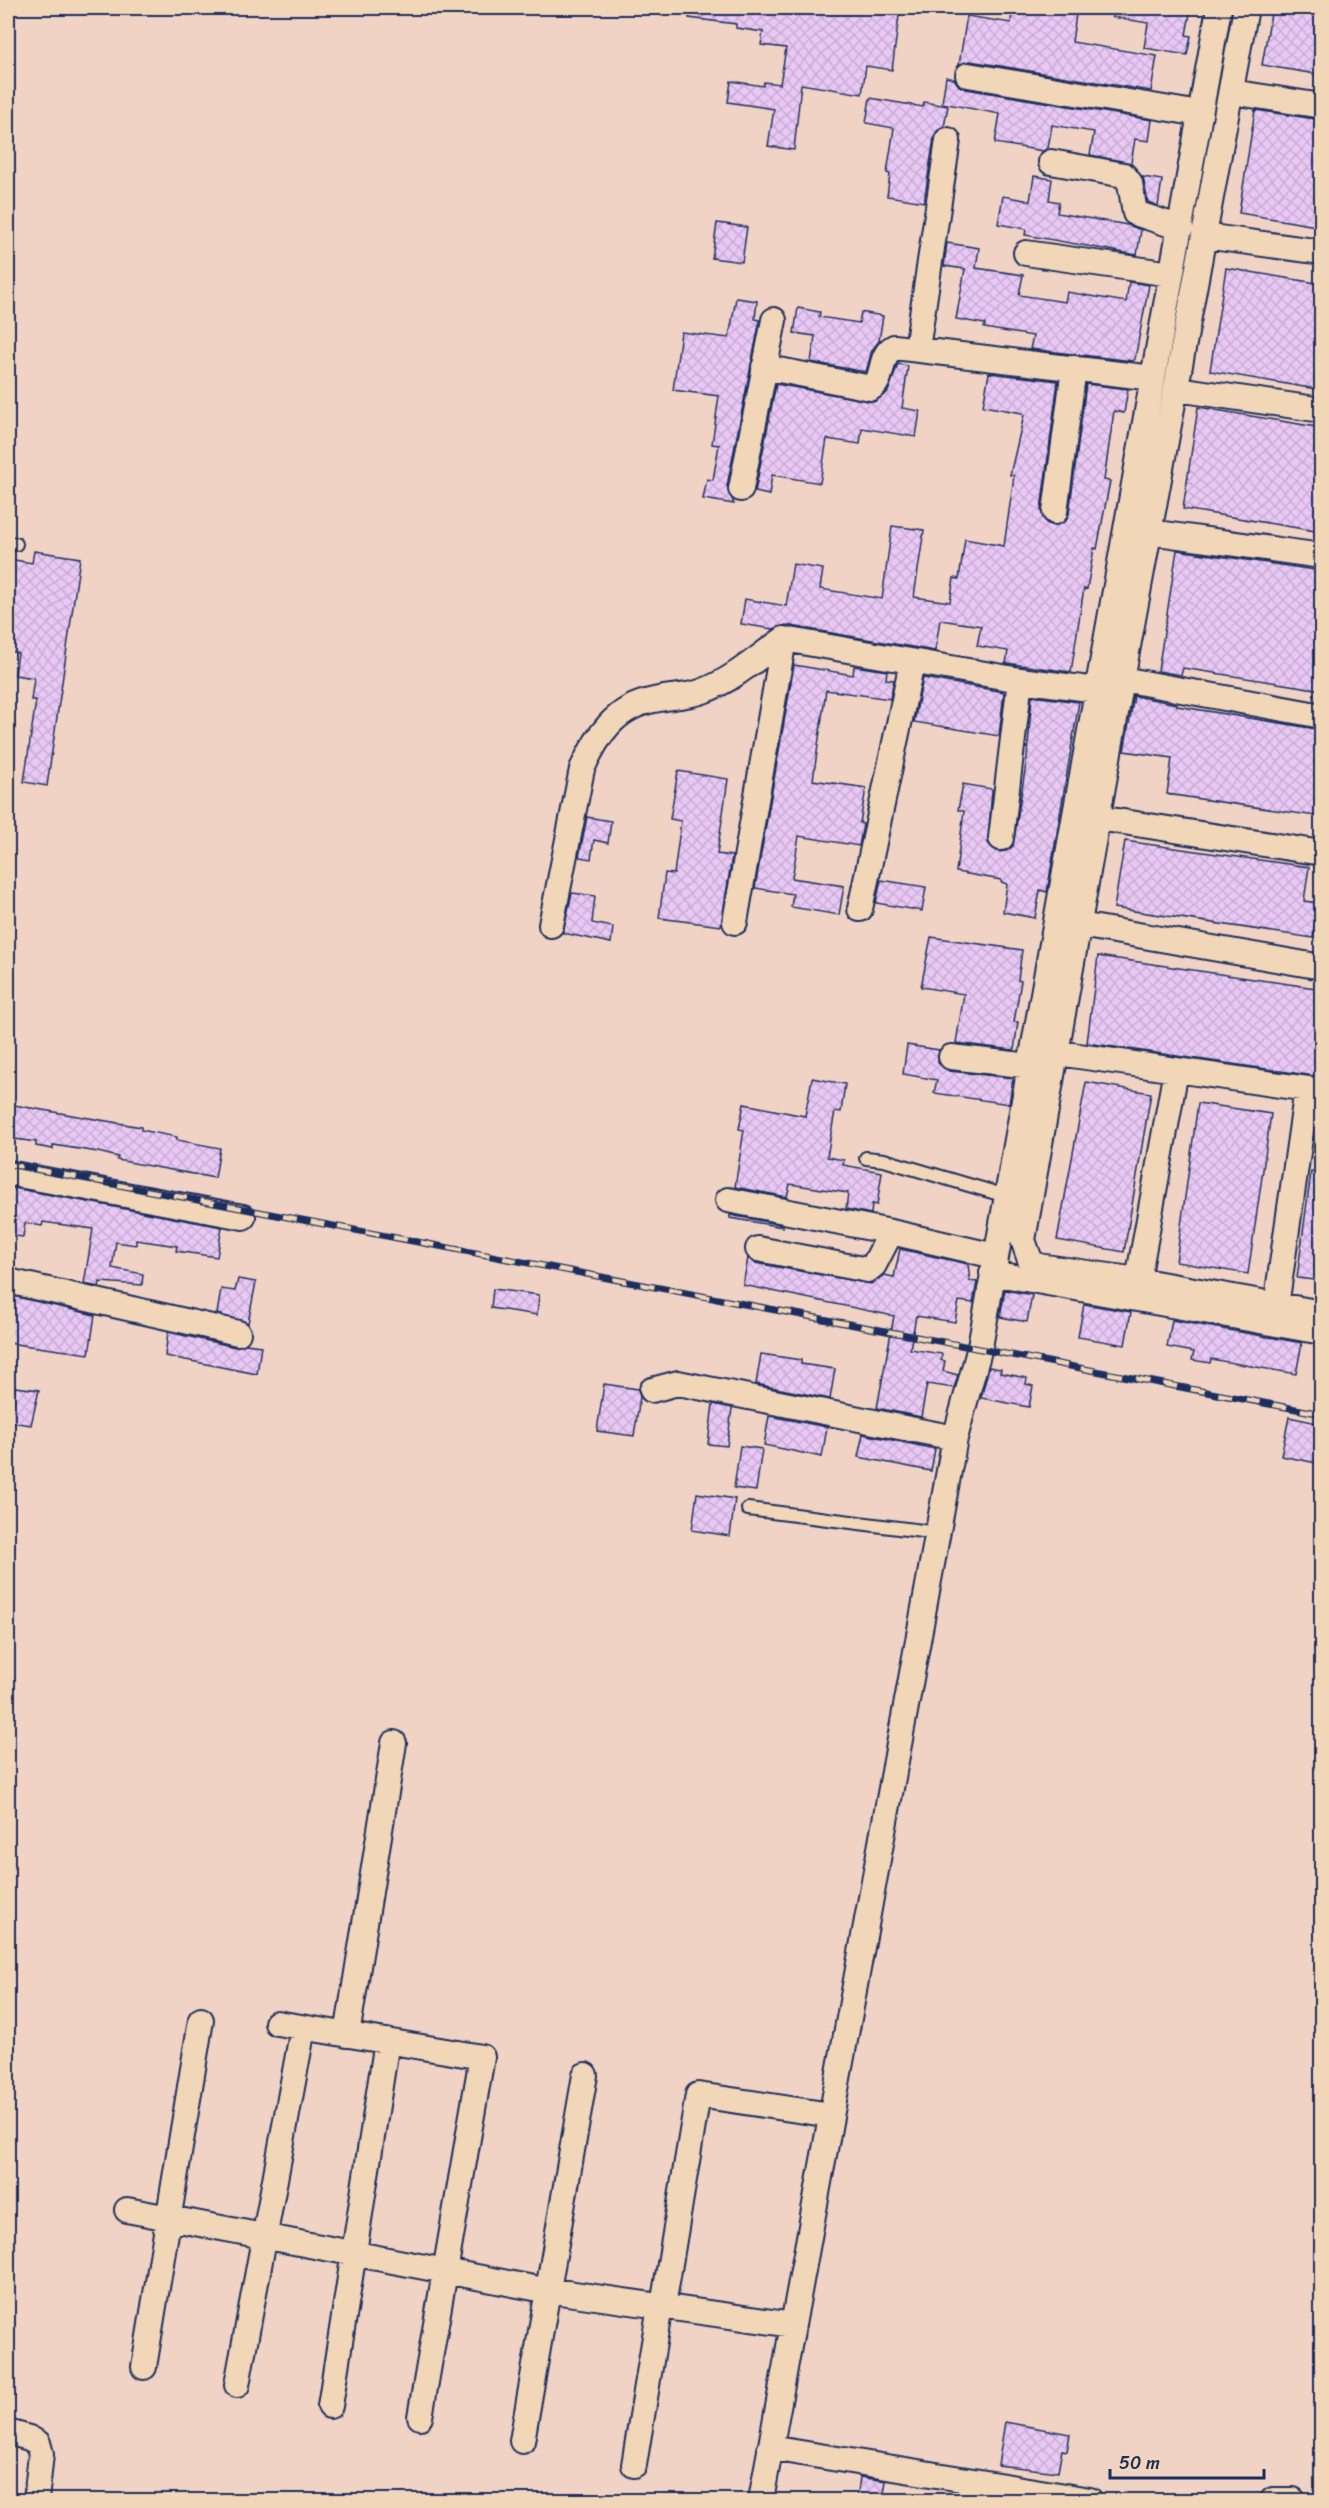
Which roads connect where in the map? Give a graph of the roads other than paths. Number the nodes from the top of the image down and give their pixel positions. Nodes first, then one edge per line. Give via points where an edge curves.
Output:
1 (1219, 8) edge
2 (1246, 8) edge
3 (968, 75) dead end
4 (1231, 92) junction
5 (1322, 106) edge
6 (1200, 114) junction
7 (948, 140) dead end
8 (1051, 162) dead end
9 (1181, 228) junction
10 (1204, 237) junction
11 (1322, 252) edge
12 (1026, 253) dead end
13 (1171, 274) junction
14 (774, 320) dead end
15 (917, 349) junction
16 (764, 367) junction
17 (1074, 368) junction
18 (1153, 378) junction
19 (1177, 389) junction
20 (1322, 410) edge
21 (741, 489) dead end
22 (1055, 512) dead end
23 (1150, 532) junction
24 (1322, 556) edge
25 (784, 639) junction
26 (912, 662) junction
27 (1122, 679) junction
28 (1020, 680) junction
29 (1097, 690) junction
30 (1322, 716) edge
31 (1098, 818) junction
32 (1002, 838) dead end
33 (1322, 853) edge
34 (860, 909) dead end
35 (735, 922) dead end
36 (551, 925) dead end
37 (1080, 925) junction
38 (1321, 964) edge
39 (1058, 1053) junction
40 (951, 1057) dead end
41 (1032, 1065) junction
42 (1176, 1070) junction
43 (1314, 1090) edge
44 (866, 1158) dead end
45 (8, 1173) edge
46 (1006, 1196) junction
47 (728, 1200) dead end
48 (243, 1217) dead end
49 (891, 1232) junction
50 (758, 1249) dead end
51 (993, 1265) junction
52 (1138, 1280) junction
53 (8, 1281) edge
54 (1276, 1306) junction
55 (1322, 1313) edge
56 (1322, 1332) edge
57 (238, 1333) dead end
58 (652, 1390) dead end
59 (955, 1438) junction
60 (748, 1509) dead end
61 (938, 1533) junction
62 (394, 1743) dead end
63 (201, 2020) dead end
64 (277, 2023) dead end
65 (303, 2028) junction
66 (347, 2035) junction
67 (387, 2041) junction
68 (585, 2075) dead end
69 (831, 2115) junction
70 (127, 2210) dead end
71 (169, 2218) junction
72 (264, 2236) junction
73 (354, 2253) junction
74 (445, 2271) junction
75 (547, 2290) junction
76 (662, 2306) junction
77 (793, 2325) junction
78 (144, 2367) dead end
79 (237, 2385) dead end
80 (330, 2406) dead end
81 (420, 2417) dead end
82 (8, 2432) edge
83 (522, 2441) dead end
84 (770, 2448) junction
85 (634, 2465) dead end
86 (36, 2500) edge
87 (761, 2500) edge
88 (1090, 2500) edge
89 (1273, 2500) edge
90 (1293, 2500) edge

1 - 6 street
2 - 4 street
3 - 6 street
4 - 5 street
4 - 10 street
6 - 9 street
7 - 15 street
8 - 9 street via 1124,175 1130,183 1135,213
9 - 13 street
10 - 11 street
10 - 19 street
12 - 13 street
13 - 18 street
14 - 16 street
15 - 16 street via 891,348 884,357 876,385 871,388
15 - 17 street
16 - 21 street
17 - 18 street
17 - 22 street
18 - 29 street
19 - 20 street
19 - 23 street
23 - 24 street
23 - 27 street
25 - 26 street
25 - 35 street
25 - 36 street via 725,681 689,695 634,705 606,726 582,769
26 - 28 street
26 - 34 street
27 - 30 street
27 - 31 street
28 - 29 street
28 - 32 street
29 - 41 street
31 - 33 street
31 - 37 street
37 - 38 street
37 - 39 street
39 - 42 street
39 - 52 street via 1023,1240 1025,1249 1038,1266
40 - 41 street
41 - 46 street
42 - 43 street
42 - 52 street
43 - 54 street
44 - 46 lane
45 - 48 street
46 - 51 street
47 - 49 street
49 - 50 street via 874,1265 867,1270
49 - 51 street
51 - 56 street
51 - 59 street via 980,1347
52 - 54 street
53 - 57 street
54 - 55 street
58 - 59 street via 678,1383
59 - 61 street
60 - 61 lane
61 - 69 street
62 - 66 street
63 - 71 street
64 - 65 street
65 - 66 street
65 - 72 street
66 - 67 street
67 - 73 street
67 - 74 street via 482,2057
68 - 75 street
69 - 76 street via 698,2095
69 - 77 street
70 - 71 street
71 - 72 street
71 - 78 street
72 - 73 street
72 - 79 street
73 - 74 street
73 - 80 street
74 - 75 street
74 - 81 street
75 - 76 street
75 - 83 street
76 - 77 street
76 - 85 street
77 - 84 street
82 - 86 street via 38,2443 41,2454
84 - 87 street
84 - 88 street
89 - 90 street

